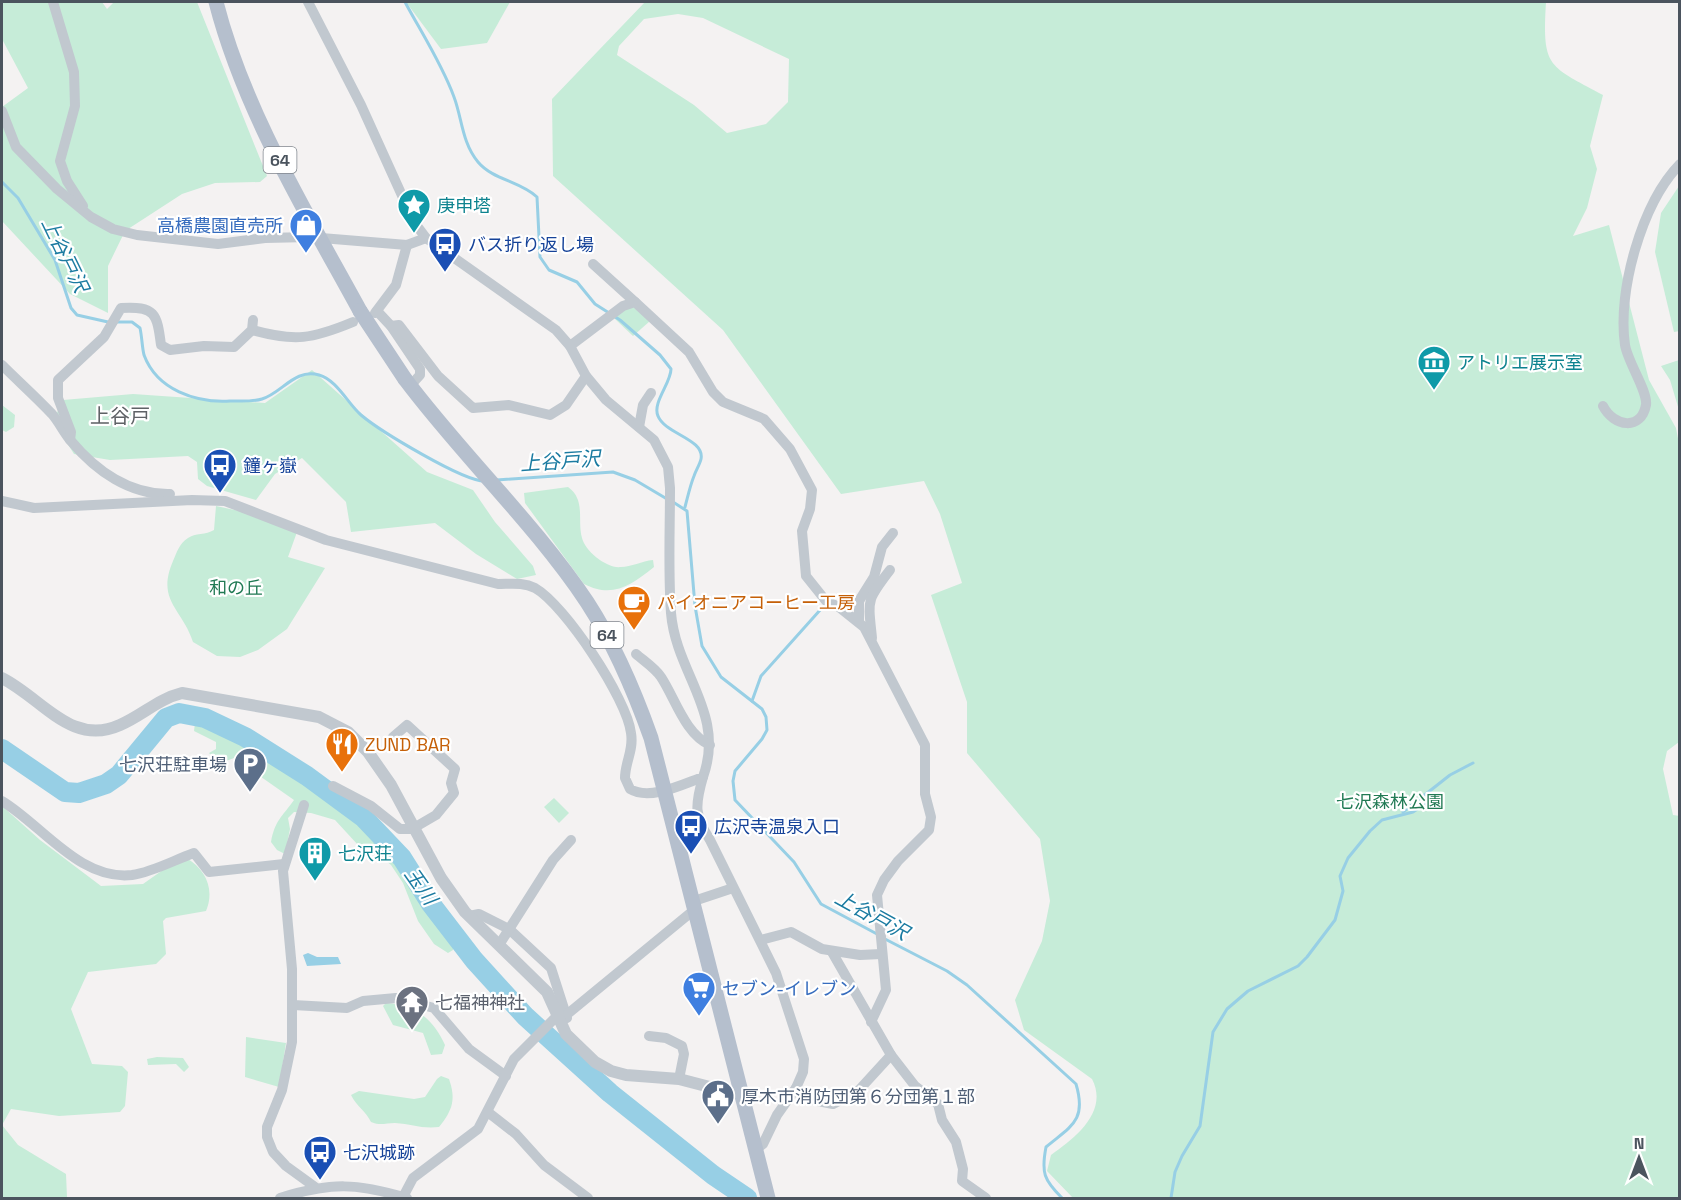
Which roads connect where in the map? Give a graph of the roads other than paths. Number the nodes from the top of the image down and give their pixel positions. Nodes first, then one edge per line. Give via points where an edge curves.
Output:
1 (53, 2) edge
2 (216, 2) edge
3 (308, 2) edge
4 (2, 111) edge
5 (1680, 164) edge
6 (91, 217) junction
7 (426, 238) junction
8 (321, 239) junction
9 (407, 245) junction
10 (593, 264) dead end
11 (635, 302) junction
12 (366, 314) junction
13 (391, 326) junction
14 (570, 346) junction
15 (2, 365) edge
16 (586, 376) junction
17 (411, 386) junction
18 (651, 393) dead end
19 (1603, 406) dead end
20 (639, 427) junction
21 (70, 440) junction
22 (208, 500) junction
23 (2, 501) edge
24 (893, 533) dead end
25 (890, 570) dead end
26 (859, 622) junction
27 (873, 641) junction
28 (636, 654) dead end
29 (2, 678) edge
30 (393, 737) dead end
31 (710, 745) junction
32 (703, 777) junction
33 (333, 786) dead end
34 (664, 790) junction
35 (2, 801) edge
36 (304, 805) dead end
37 (412, 829) junction
38 (571, 840) dead end
39 (284, 864) junction
40 (733, 888) junction
41 (693, 906) junction
42 (469, 916) junction
43 (509, 929) junction
44 (760, 940) junction
45 (499, 945) junction
46 (881, 950) junction
47 (832, 952) junction
48 (293, 1005) junction
49 (559, 1019) junction
50 (871, 1022) junction
51 (649, 1036) dead end
52 (891, 1055) junction
53 (506, 1076) junction
54 (679, 1079) junction
55 (796, 1088) junction
56 (740, 1091) junction
57 (489, 1113) junction
58 (755, 1150) junction
59 (315, 1187) junction
60 (767, 1196) edge
61 (992, 1197) edge
62 (280, 1198) edge
63 (405, 1198) edge
64 (588, 1198) edge

1 - 6 street via 74,72 75,106 60,161 67,181
2 - 8 main road, 64 via 229,48 253,106
3 - 7 street via 361,105 414,222
4 - 6 street via 16,147
5 - 19 street via 1654,200 1630,272 1625,345 1646,399 1645,409 1635,421 1621,423 1608,416
6 - 8 street via 113,229 137,235 205,243
7 - 9 street
7 - 14 street via 556,330
8 - 9 street
8 - 12 main road, 64
9 - 12 street via 396,285
10 - 11 street
11 - 14 street via 616,311
11 - 26 street via 689,352 718,397 764,419 790,448 812,490 802,531 806,576 826,601
12 - 13 street
12 - 17 main road, 64, bridge
12 - 21 street via 315,337 273,336 252,325 234,347 170,350 161,345 159,325 149,310 121,308 104,337 58,380 58,398 71,432
13 - 16 street via 399,325 438,376 473,408 509,405 550,416 566,405
13 - 17 street via 420,369
14 - 16 street
15 - 21 street via 53,416
16 - 20 street via 606,400
17 - 34 main road, 64 via 578,591 612,644 651,738
18 - 20 street via 643,405
20 - 31 street via 654,440 668,467 671,614 682,657 711,730
21 - 22 street via 89,460 126,487 152,494 193,493
22 - 23 street via 71,508 34,508
22 - 34 street via 239,506 326,540 498,584 522,583 534,588 581,639 607,676 627,717 632,745 625,772 627,785 641,793
24 - 26 street via 882,547 874,577 859,601
25 - 27 street via 868,604
26 - 27 street
27 - 46 street via 925,746 925,794 931,817 929,830 898,861 880,887 877,895
28 - 31 street via 660,676 669,696 702,741
29 - 37 street via 72,728 110,730 164,698 182,693 319,717 348,732 368,752 391,785
30 - 37 street via 407,726 455,769 451,783 454,793 436,815
31 - 32 street via 710,760
32 - 34 street
32 - 40 street via 697,817
33 - 37 street via 371,806 400,829
34 - 41 main road, 64
35 - 39 street via 82,862 115,875 152,870 194,853 209,872
36 - 39 street
37 - 42 street
38 - 43 street via 553,860
39 - 48 street
40 - 41 street
40 - 44 street
41 - 49 street
41 - 56 main road, 64
42 - 43 street via 479,914
42 - 45 street
43 - 45 street
43 - 49 street via 551,968
44 - 47 street via 791,932
44 - 55 street via 780,984 804,1059
45 - 49 street via 547,992
46 - 47 street
46 - 50 street via 886,990
47 - 50 street
48 - 53 street via 347,1008 363,1001 396,998 434,1008 469,1049
48 - 59 street via 290,1055 267,1137 273,1152 286,1166
49 - 53 street via 514,1059
49 - 54 street via 566,1034 610,1071
50 - 52 street
51 - 54 street via 666,1038 682,1046
52 - 55 street via 859,1090 833,1104 813,1100
52 - 61 street via 915,1086 938,1104 942,1120 956,1143 962,1181
53 - 57 street
54 - 56 street via 729,1092
55 - 58 street via 763,1144
56 - 58 main road, 64
57 - 63 street via 478,1129 413,1178
57 - 64 street via 516,1134 544,1166
58 - 60 main road, 64
59 - 62 street
59 - 63 street via 346,1185

